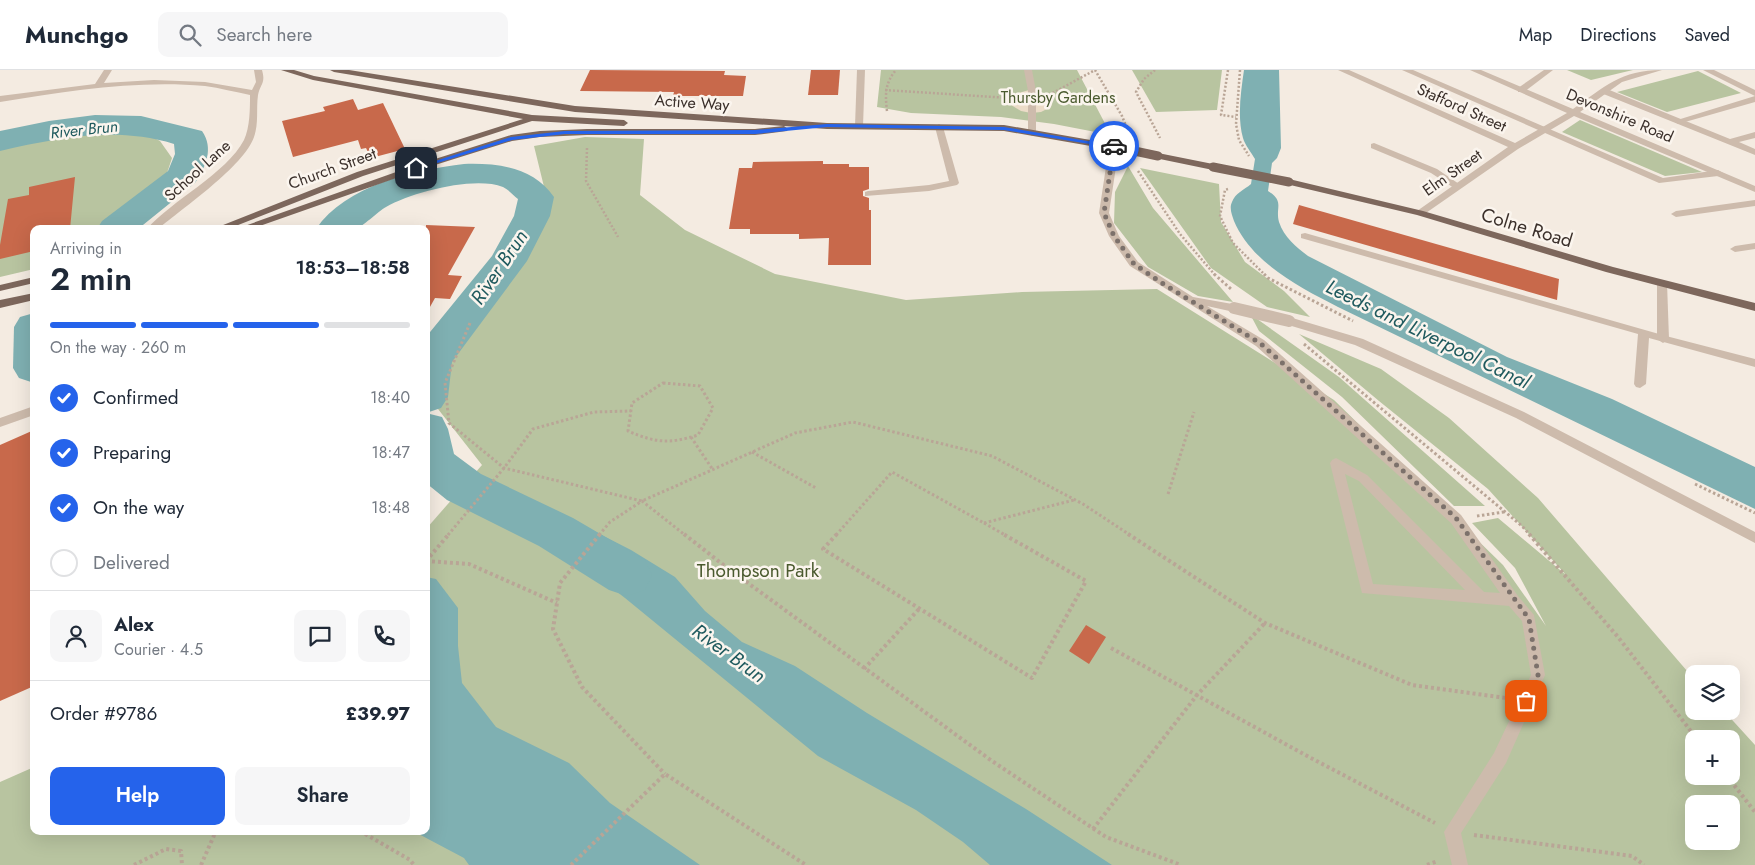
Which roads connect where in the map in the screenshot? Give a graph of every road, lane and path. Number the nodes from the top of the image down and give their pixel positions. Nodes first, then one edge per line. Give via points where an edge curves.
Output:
1 (108, 70) edge
2 (258, 70) edge
3 (286, 70) edge
4 (334, 70) edge
5 (861, 70) edge
6 (896, 70) edge
7 (1028, 70) edge
8 (1095, 70) edge
9 (1155, 70) edge
10 (1228, 70) edge
11 (1240, 70) edge
12 (1342, 70) edge
13 (1406, 70) edge
14 (1474, 70) edge
15 (1549, 70) edge
16 (1658, 70) edge
17 (1707, 70) edge
18 (1072, 82) dead end
19 (97, 87) junction
20 (885, 90) junction
21 (1521, 90) junction
22 (1604, 91) junction
23 (254, 93) junction
24 (1755, 93) edge
25 (1009, 98) dead end
26 (0, 99) edge
27 (1755, 99) edge
28 (518, 101) junction
29 (575, 109) junction
30 (1574, 112) junction
31 (1236, 117) junction
32 (532, 118) junction
33 (1678, 121) junction
34 (827, 126) junction
35 (859, 126) junction
36 (888, 126) junction
37 (939, 127) junction
38 (789, 128) junction
39 (1544, 130) junction
40 (587, 132) junction
41 (1032, 133) junction
42 (1755, 135) edge
43 (1131, 136) dead end
44 (511, 138) junction
45 (1729, 142) junction
46 (1374, 146) dead end
47 (1515, 147) junction
48 (1119, 148) junction
49 (1755, 152) edge
50 (1158, 156) junction
51 (1136, 162) dead end
52 (1250, 163) dead end
53 (1718, 173) junction
54 (1235, 186) dead end
55 (1457, 186) junction
56 (1755, 189) edge
57 (868, 194) dead end
58 (1755, 203) edge
59 (1420, 213) junction
60 (1676, 214) dead end
61 (157, 225) edge
62 (228, 225) edge
63 (252, 225) edge
64 (1305, 236) dead end
65 (618, 237) dead end
66 (1755, 246) edge
67 (1735, 249) dead end
68 (30, 281) edge
69 (1662, 283) junction
70 (0, 288) edge
71 (1236, 293) dead end
72 (30, 297) edge
73 (1186, 298) junction
74 (0, 304) edge
75 (1755, 307) edge
76 (1355, 322) dead end
77 (470, 323) dead end
78 (1644, 332) junction
79 (1297, 338) dead end
80 (1663, 339) junction
81 (1755, 363) edge
82 (1640, 384) dead end
83 (631, 411) junction
84 (30, 412) edge
85 (1194, 412) dead end
86 (0, 423) edge
87 (690, 437) junction
88 (752, 452) junction
89 (504, 468) junction
90 (713, 470) junction
91 (1690, 481) dead end
92 (816, 488) dead end
93 (1168, 494) dead end
94 (1075, 500) junction
95 (642, 501) junction
96 (1504, 512) junction
97 (1755, 513) edge
98 (1456, 518) junction
99 (984, 524) junction
100 (1755, 538) edge
101 (430, 556) edge
102 (430, 560) edge
103 (1480, 598) junction
104 (1513, 600) junction
105 (557, 603) junction
106 (919, 609) junction
107 (1265, 623) junction
108 (1111, 648) dead end
109 (864, 669) junction
110 (1197, 695) junction
111 (1526, 701) junction
112 (1691, 730) edge
113 (665, 774) junction
114 (1734, 785) edge
115 (1755, 812) edge
116 (1093, 829) junction
117 (1452, 832) junction
118 (214, 835) edge
119 (367, 835) edge
120 (134, 865) edge
121 (182, 865) edge
122 (201, 865) edge
123 (414, 865) edge
124 (571, 865) edge
125 (806, 865) edge
126 (1182, 865) edge
127 (1460, 865) edge
128 (1644, 865) edge

1 - 19 street
2 - 23 street, School Lane via 261,79
3 - 32 main road, Active Way via 313,78
4 - 28 main road, Active Way
5 - 35 street
6 - 20 path via 887,80
7 - 41 street via 1032,91
8 - 18 path
8 - 43 path
9 - 50 path via 1136,92 1161,140
10 - 31 path via 1221,116
11 - 31 path
12 - 47 street, Stafford Street
13 - 39 street
14 - 21 street, Devonshire Road
15 - 21 street
16 - 22 street, Elm Street via 1619,80
17 - 24 street
19 - 23 street via 153,82 207,84
19 - 26 street
20 - 25 path
20 - 36 path
21 - 30 street, Devonshire Road
22 - 30 street, Elm Street
22 - 33 street
23 - 61 street, School Lane via 255,114 249,140 236,157
27 - 33 street
28 - 29 main road, Active Way
28 - 32 main road via 530,110
29 - 32 main road, Church Street
29 - 34 main road, Active Way
30 - 39 street, Elm Street
30 - 53 street, Devonshire Road
31 - 52 path via 1239,140
32 - 38 main road, Active Way
32 - 44 main road via 521,132
32 - 62 main road, Church Street via 360,174
33 - 45 street
34 - 35 main road, Colne Road
34 - 38 main road, Active Way
35 - 36 main road, Colne Road
36 - 37 main road, Colne Road
37 - 41 main road, Colne Road via 1004,128
37 - 57 street via 954,183
38 - 40 main road, Active Way via 755,132
39 - 47 street, Elm Street
39 - 53 street via 1662,181
40 - 44 main road, Church Street
40 - 65 path via 586,182
41 - 48 main road, Colne Road
42 - 45 street
44 - 63 main road, Church Street
45 - 49 street
46 - 55 street via 1434,171
47 - 55 street, Elm Street
48 - 50 main road, Colne Road, bridge
48 - 73 street via 1104,213 1114,236 1134,264
50 - 59 main road, Colne Road, bridge
51 - 71 path via 1172,221 1215,277
53 - 56 street, Devonshire Road
54 - 76 path via 1225,190 1220,216 1234,244 1268,278
55 - 59 street, Elm Street
58 - 60 street
59 - 69 main road, Colne Road
64 - 78 street
66 - 67 street
68 - 70 main road
69 - 75 main road, Colne Road
69 - 80 street
72 - 74 main road
73 - 98 street via 1260,343
73 - 100 street, bridge via 1359,342 1520,415
77 - 89 path via 445,383 449,423
78 - 80 street
78 - 82 street
79 - 96 path
80 - 81 street
83 - 87 path via 628,430 656,443
83 - 87 path via 632,403 663,383 700,386 713,408 698,435
83 - 89 path via 594,412 533,428
84 - 86 street
85 - 93 path
87 - 90 path
88 - 90 path
88 - 92 path
88 - 94 path via 795,433 853,422 992,456
89 - 95 path
89 - 101 path
90 - 95 path
91 - 97 path
94 - 99 path
94 - 107 path
95 - 105 path via 610,522 560,583
95 - 109 path
96 - 98 path
96 - 112 path via 1522,526 1618,637
98 - 104 street
99 - 106 path via 892,472 823,549
99 - 106 path via 1086,581 1032,678
102 - 105 path via 469,564
103 - 103 street via 1366,589 1336,463 1363,478
103 - 104 street
104 - 111 street via 1529,619 1538,675
105 - 113 path via 553,629 582,687
106 - 109 path
107 - 110 path
107 - 111 path via 1412,685
108 - 110 path
109 - 116 path
110 - 116 path
110 - 117 path
111 - 117 street via 1500,758
113 - 124 path
113 - 125 path
114 - 115 path
116 - 126 path via 1106,837
117 - 127 street
117 - 128 path via 1632,856
118 - 122 path
119 - 123 path
120 - 121 path via 166,849 181,851

